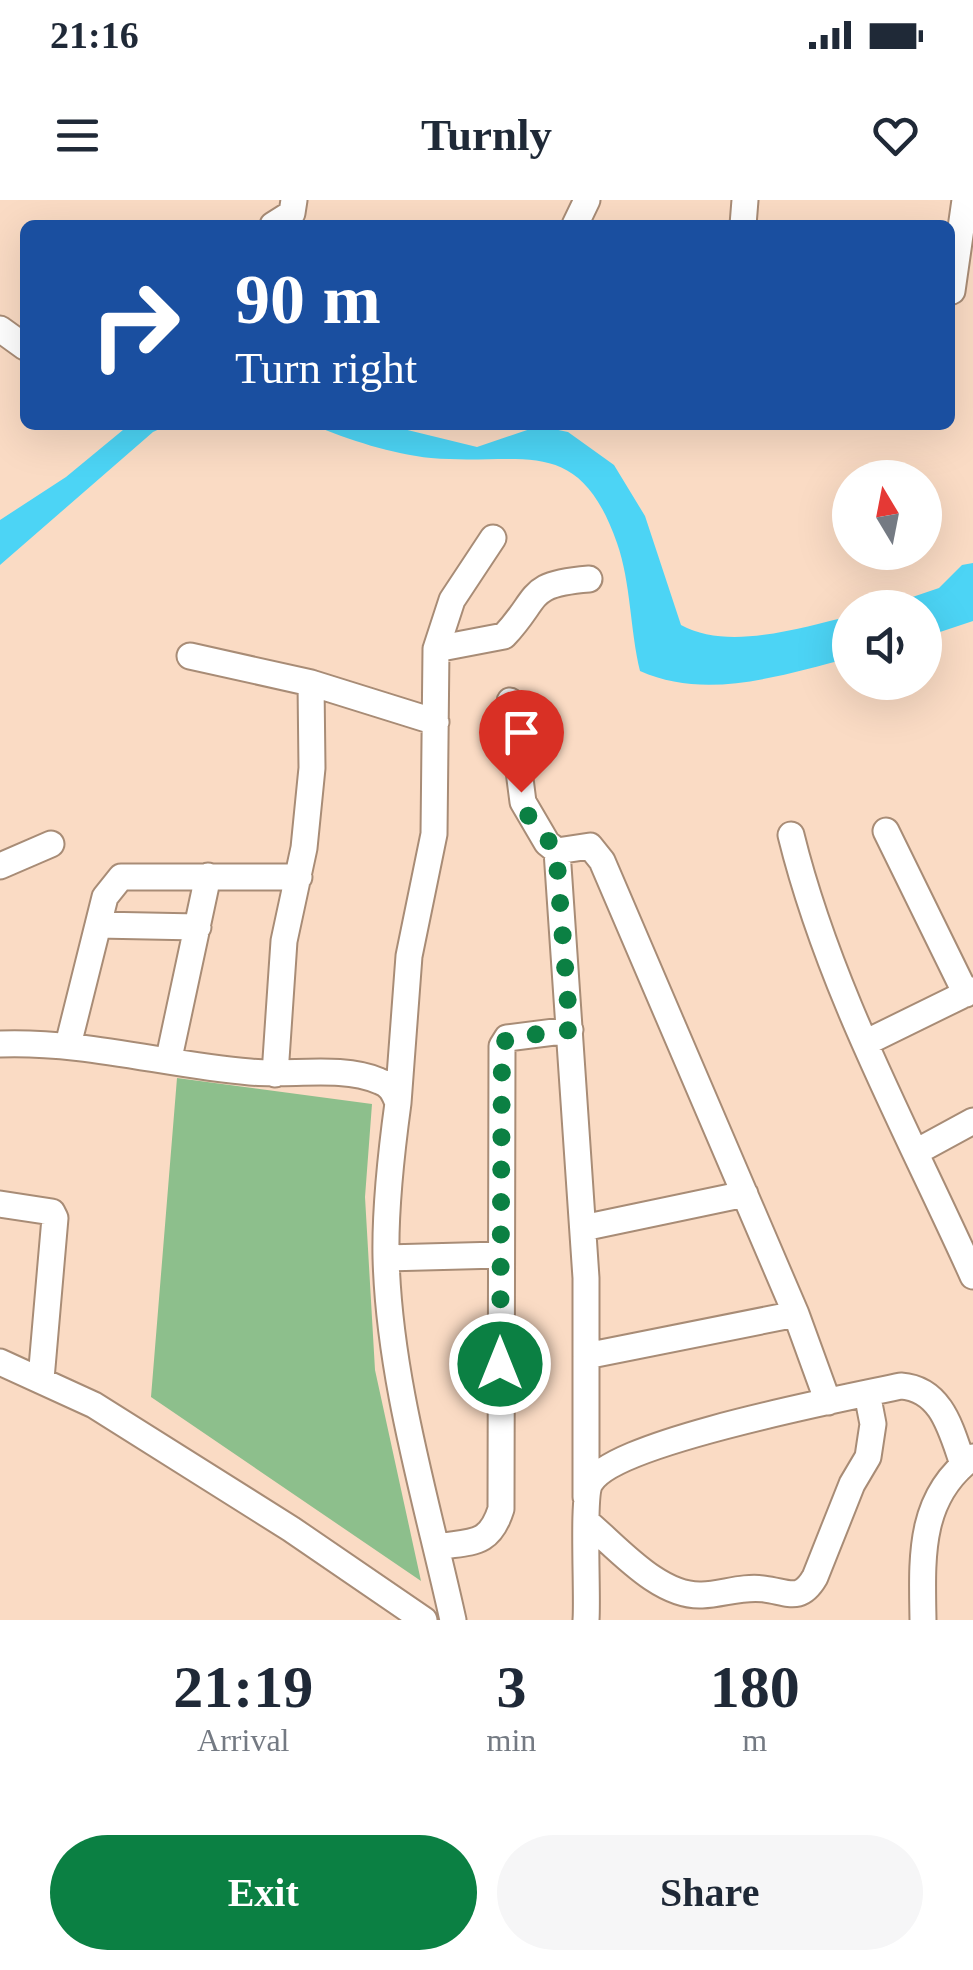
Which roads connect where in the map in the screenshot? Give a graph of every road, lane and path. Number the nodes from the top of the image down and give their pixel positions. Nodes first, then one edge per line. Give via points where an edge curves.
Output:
1 (294, 200) edge
2 (964, 200) edge
3 (281, 220) edge
4 (955, 268) edge
5 (492, 538) dead end
6 (590, 579) dead end
7 (436, 649) junction
8 (190, 656) dead end
9 (311, 683) junction
10 (510, 701) dead end
11 (436, 722) junction
12 (886, 831) dead end
13 (791, 835) dead end
14 (51, 844) dead end
15 (556, 850) junction
16 (0, 866) edge
17 (208, 876) junction
18 (299, 877) junction
19 (98, 925) junction
20 (198, 926) junction
21 (969, 992) edge
22 (570, 1030) junction
23 (867, 1042) junction
24 (0, 1044) edge
25 (68, 1045) junction
26 (169, 1058) junction
27 (275, 1074) junction
28 (398, 1103) junction
29 (973, 1122) edge
30 (916, 1152) junction
31 (744, 1194) junction
32 (0, 1204) edge
33 (583, 1228) junction
34 (500, 1255) junction
35 (386, 1258) junction
36 (973, 1276) edge
37 (796, 1314) junction
38 (586, 1356) junction
39 (0, 1362) edge
40 (41, 1378) junction
41 (867, 1393) junction
42 (828, 1402) junction
43 (968, 1460) edge
44 (587, 1510) junction
45 (436, 1547) junction
46 (424, 1620) edge
47 (453, 1620) edge
48 (586, 1620) edge
49 (923, 1620) edge

1 - 3 street via 292,213
2 - 4 street
5 - 7 street via 452,600
6 - 7 street via 535,592 504,636
7 - 11 street
8 - 9 street
9 - 11 street
9 - 18 street via 312,768
10 - 15 street via 523,802
11 - 28 street via 434,834 408,956
12 - 21 street
13 - 23 street via 817,929
14 - 16 street
15 - 22 street
15 - 31 street via 590,846 602,861
17 - 18 street
17 - 19 street via 121,876 105,897
17 - 20 street
18 - 27 street via 284,941
19 - 20 street
19 - 25 street
20 - 26 street
21 - 23 street
22 - 33 street
22 - 34 street via 522,1033 502,1046
23 - 30 street
24 - 25 street
25 - 26 street
26 - 27 street
27 - 28 street via 376,1079 393,1090
28 - 35 street
29 - 30 street
30 - 36 street
31 - 33 street
31 - 37 street
32 - 40 street via 52,1212 55,1218
33 - 38 street
34 - 35 street
34 - 45 street via 501,1509 484,1539
35 - 45 street via 397,1351
37 - 38 street
37 - 42 street
38 - 44 street
39 - 40 street
40 - 46 street via 291,1528
41 - 42 street
41 - 43 street via 901,1386 929,1394
41 - 44 street via 873,1424 868,1457 808,1590 796,1596 749,1588 678,1592
42 - 44 street via 629,1456 601,1472
43 - 49 street via 930,1510
44 - 48 street
45 - 47 street

